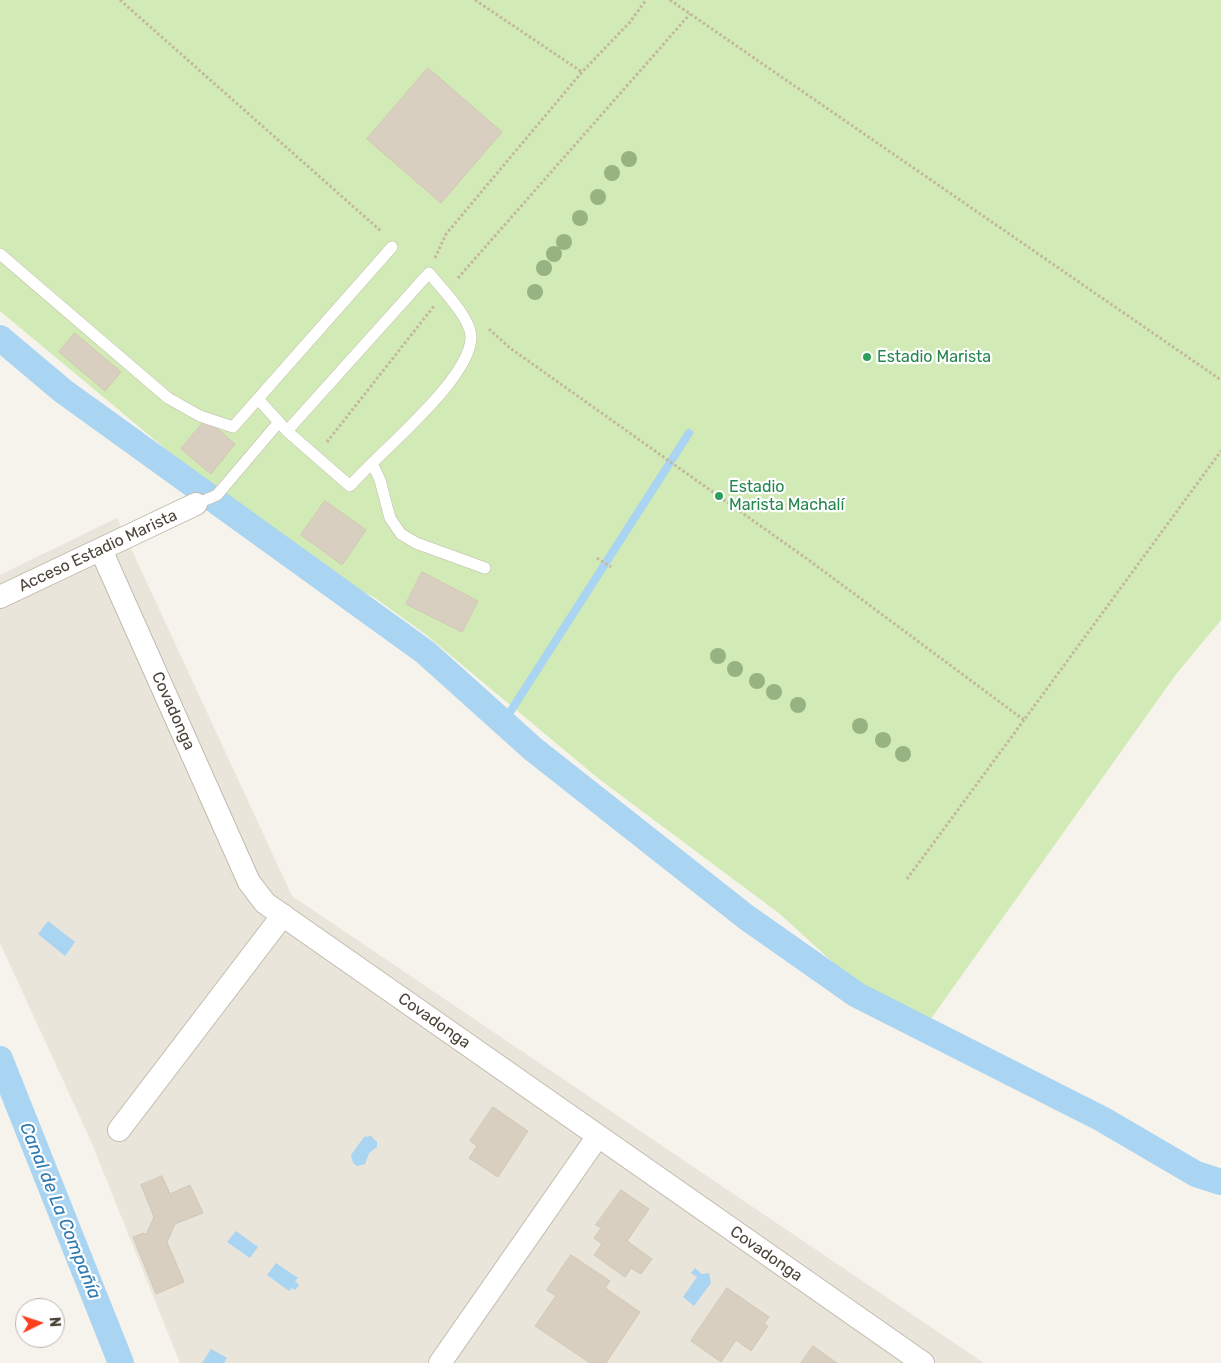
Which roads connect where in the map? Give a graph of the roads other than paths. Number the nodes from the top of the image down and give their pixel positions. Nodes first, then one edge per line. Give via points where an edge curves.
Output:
1 (392, 247) dead end
2 (0, 254) edge
3 (258, 400) junction
4 (279, 422) junction
5 (287, 431) junction
6 (372, 463) junction
7 (196, 504) joint
8 (101, 550) junction
9 (485, 568) dead end
10 (0, 597) edge
11 (283, 915) junction
12 (119, 1130) dead end
13 (598, 1136) junction
14 (440, 1363) edge
15 (923, 1363) edge

1 - 3 lane
2 - 3 lane via 168,398 200,416 233,426
3 - 4 lane
4 - 5 lane
4 - 7 lane via 217,495
5 - 6 lane via 350,486
5 - 6 lane via 429,273 465,319 471,335 469,350 444,390
6 - 9 lane via 390,518 401,534 416,543
7 - 8 street, Acceso Estadio Marista
8 - 10 street, Acceso Estadio Marista
8 - 11 street, Covadonga via 249,882 266,903
11 - 12 street
11 - 13 street, Covadonga
13 - 14 street
13 - 15 street, Covadonga

